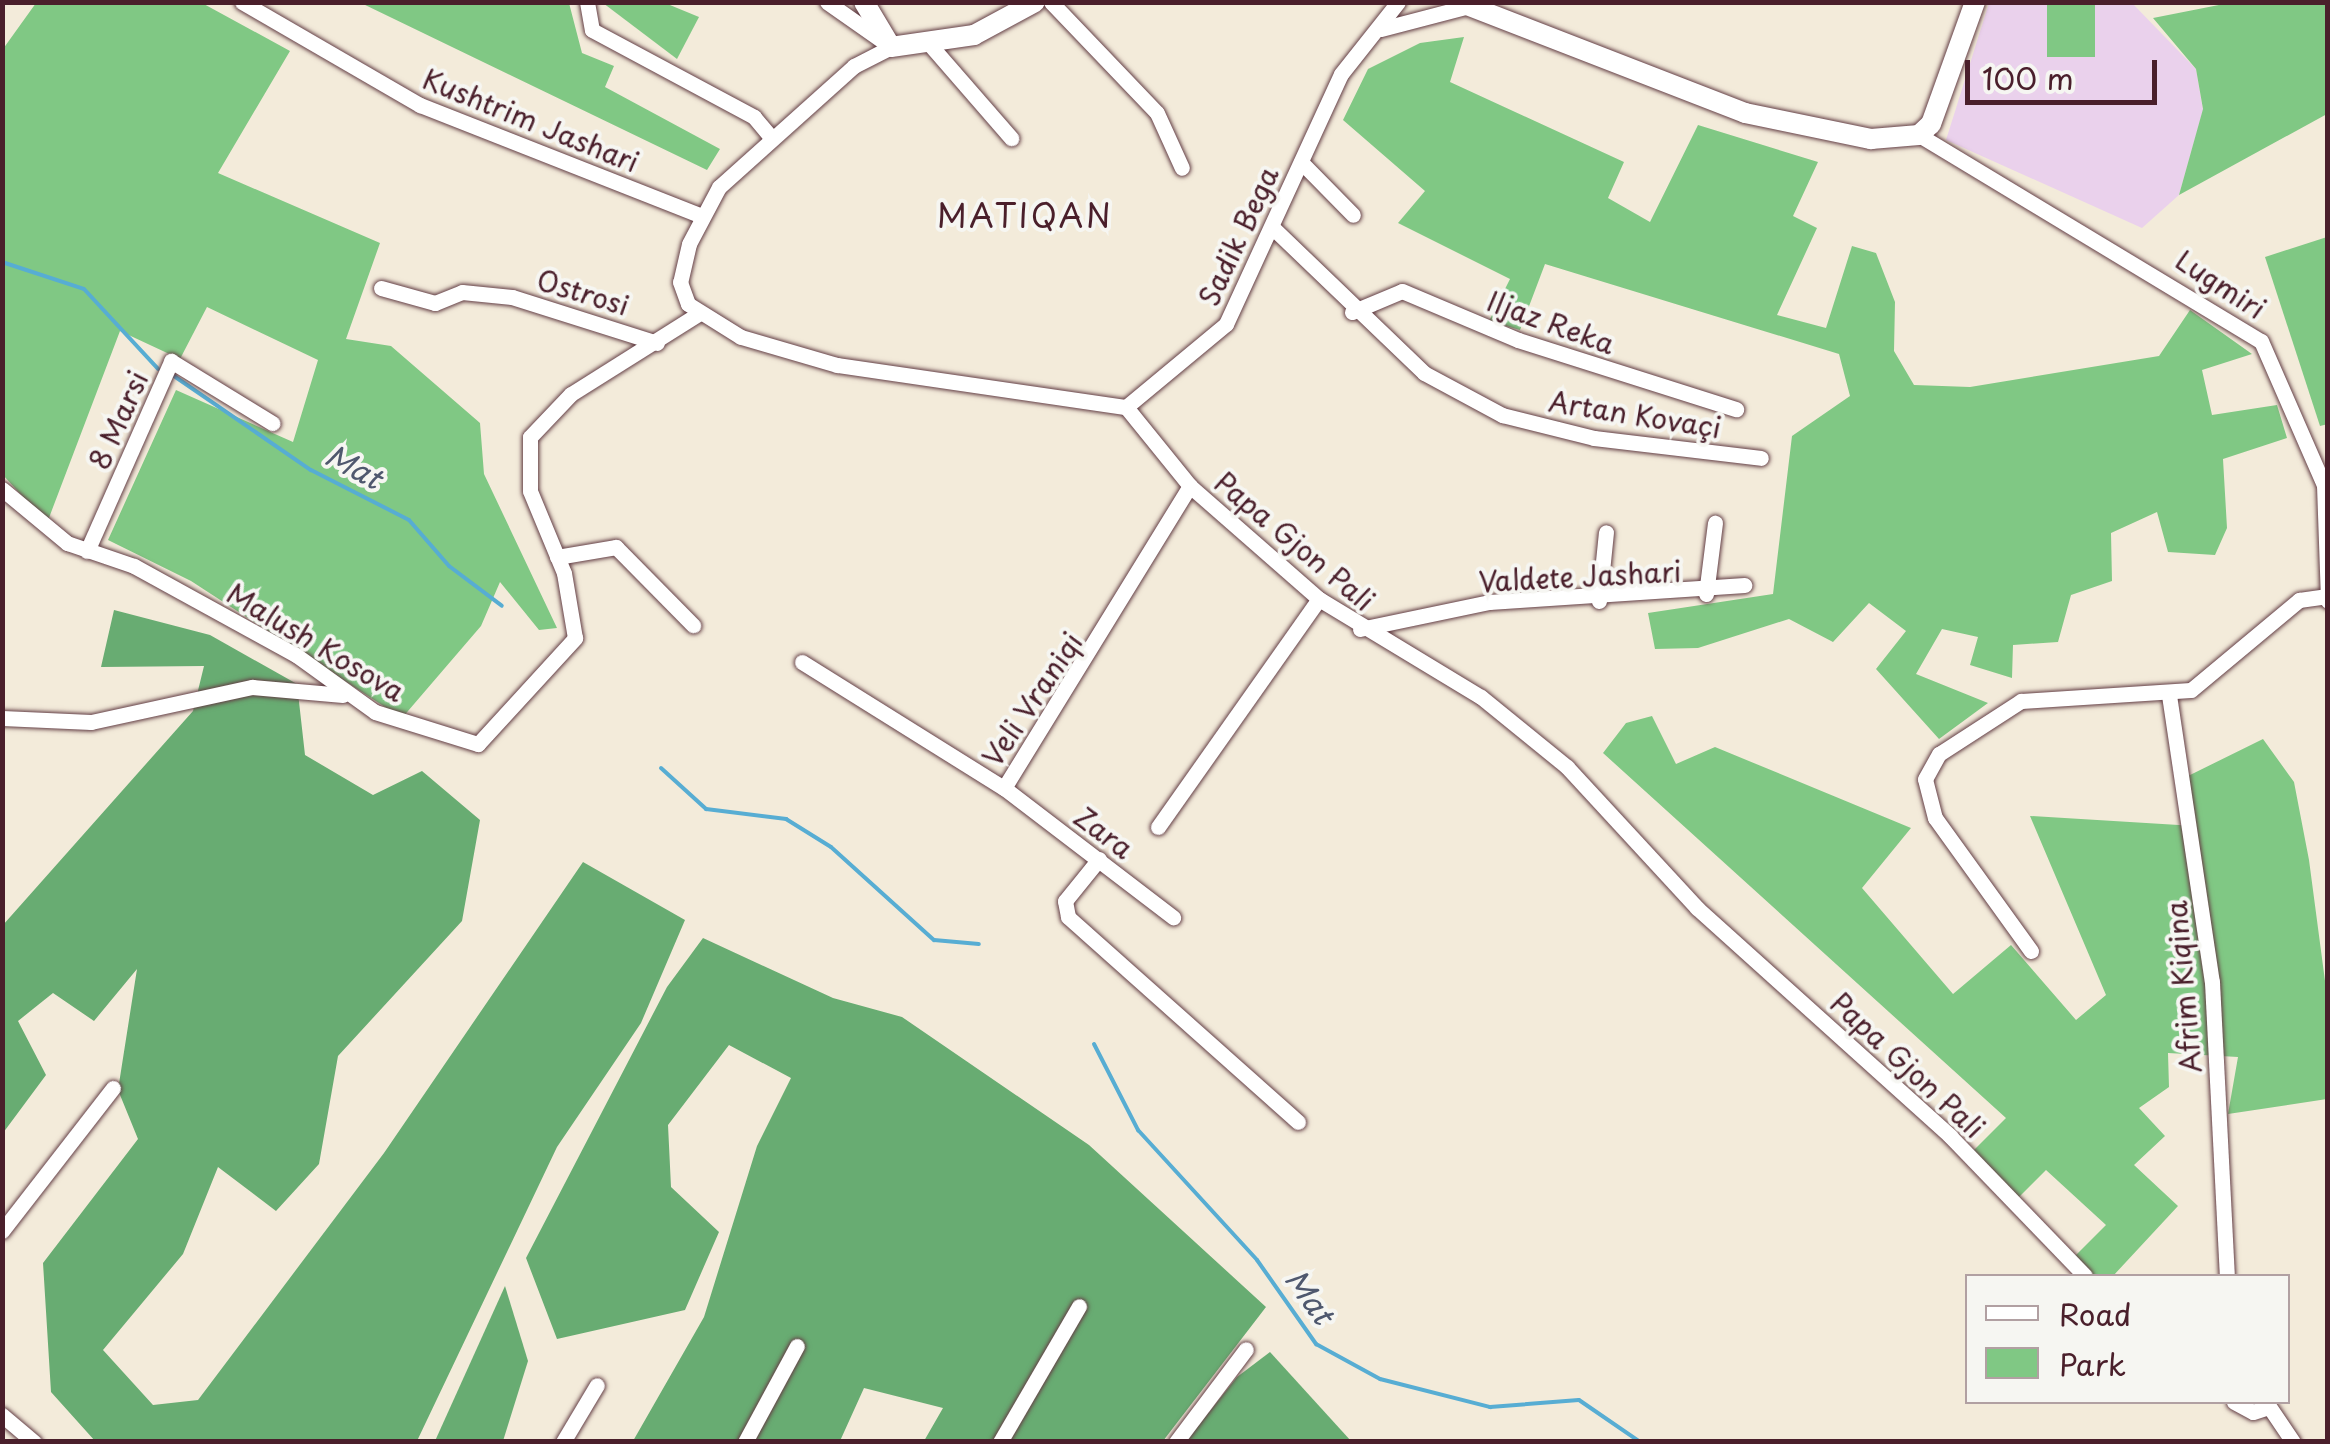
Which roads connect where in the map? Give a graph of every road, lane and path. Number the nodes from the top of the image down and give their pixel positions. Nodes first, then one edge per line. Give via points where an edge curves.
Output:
1 (242, 2) edge
2 (587, 2) edge
3 (827, 2) edge
4 (864, 2) edge
5 (1035, 2) edge
6 (1051, 2) edge
7 (1398, 2) edge
8 (1974, 2) edge
9 (1464, 4) edge
10 (1377, 31) junction
11 (932, 46) junction
12 (891, 47) junction
13 (1918, 135) junction
14 (771, 136) junction
15 (1012, 138) dead end
16 (1301, 162) junction
17 (1182, 168) dead end
18 (1353, 215) dead end
19 (702, 216) junction
20 (1272, 227) junction
21 (380, 288) dead end
22 (1352, 312) junction
23 (698, 314) junction
24 (657, 343) junction
25 (1126, 407) junction
26 (1736, 409) dead end
27 (272, 422) dead end
28 (2328, 429) edge
29 (2308, 433) junction
30 (1761, 458) dead end
31 (1190, 486) junction
32 (2, 489) edge
33 (1714, 523) dead end
34 (1606, 532) dead end
35 (88, 551) junction
36 (557, 557) junction
37 (1744, 585) dead end
38 (1706, 594) junction
39 (1319, 598) junction
40 (2327, 599) edge
41 (1600, 601) junction
42 (692, 626) dead end
43 (1360, 630) junction
44 (802, 662) dead end
45 (347, 696) junction
46 (2169, 696) junction
47 (2, 718) edge
48 (1004, 788) junction
49 (1158, 827) dead end
50 (1098, 860) junction
51 (1173, 917) dead end
52 (2032, 951) dead end
53 (114, 1088) dead end
54 (1298, 1122) dead end
55 (2, 1231) edge
56 (2083, 1274) edge
57 (2227, 1274) edge
58 (1079, 1306) dead end
59 (797, 1346) dead end
60 (1246, 1350) dead end
61 (596, 1385) dead end
62 (2238, 1404) edge
63 (2267, 1404) edge
64 (2, 1415) edge
65 (34, 1442) edge
66 (562, 1442) edge
67 (745, 1442) edge
68 (1000, 1442) edge
69 (1176, 1442) edge
70 (2294, 1442) edge

1 - 19 street, Kushtrim Jashari via 420,105
2 - 14 street via 592,30 754,117
3 - 12 street
4 - 12 street
5 - 11 street
6 - 17 street via 1158,113
7 - 10 street, Sadik Bega
8 - 13 street via 1935,115
9 - 10 street
9 - 13 street via 1782,126 1848,138
10 - 16 street, Sadik Bega via 1342,74
11 - 12 street
11 - 15 street
12 - 14 street
13 - 29 street, Lugmiri via 1962,169 2241,322 2270,354
14 - 19 street
16 - 18 street, Sadik Bega
16 - 20 street, Sadik Bega
19 - 23 street via 680,282
20 - 22 street, Artan Kovaçi
20 - 25 street, Sadik Bega via 1226,324
21 - 24 street, Ostrosi via 435,303 462,292 512,296
22 - 26 street, Iljaz Reka via 1402,291 1518,340
22 - 30 street, Artan Kovaçi via 1424,373 1502,415 1594,438
23 - 24 street, Malush Kosova
23 - 25 street via 741,337 907,380
24 - 36 street, Malush Kosova via 571,394 530,438 530,491
25 - 31 street, Papa Gjon Pali
27 - 35 street, 8 Marsi via 171,361
28 - 29 street
29 - 40 street, Lugmiri via 2324,485
31 - 39 street, Papa Gjon Pali
31 - 48 street, Veli Vraniqi
32 - 35 street, Malush Kosova
33 - 38 street
34 - 41 street
35 - 45 street, Malush Kosova via 134,566 296,655
36 - 42 street via 616,547
36 - 45 street, Malush Kosova via 569,651 472,746
37 - 38 street, Valdete Jashari
38 - 41 street, Valdete Jashari
39 - 43 street, Papa Gjon Pali
39 - 49 street
40 - 46 street via 2299,600 2202,682
41 - 43 street, Valdete Jashari via 1488,602
43 - 56 street, Papa Gjon Pali via 1482,697 1567,766 1698,908 1938,1125
44 - 48 street, Veli Vraniqi
45 - 47 street via 252,687 91,722
46 - 52 street via 2021,701 1962,733 1930,766 1935,818
46 - 57 street, Afrim Kiqina via 2212,982
48 - 50 street, Zara
50 - 51 street, Zara
50 - 54 street via 1065,901 1068,916
53 - 55 street
58 - 68 street
59 - 67 street
60 - 69 street
61 - 66 street
62 - 63 street via 2253,1412
63 - 70 street
64 - 65 street

